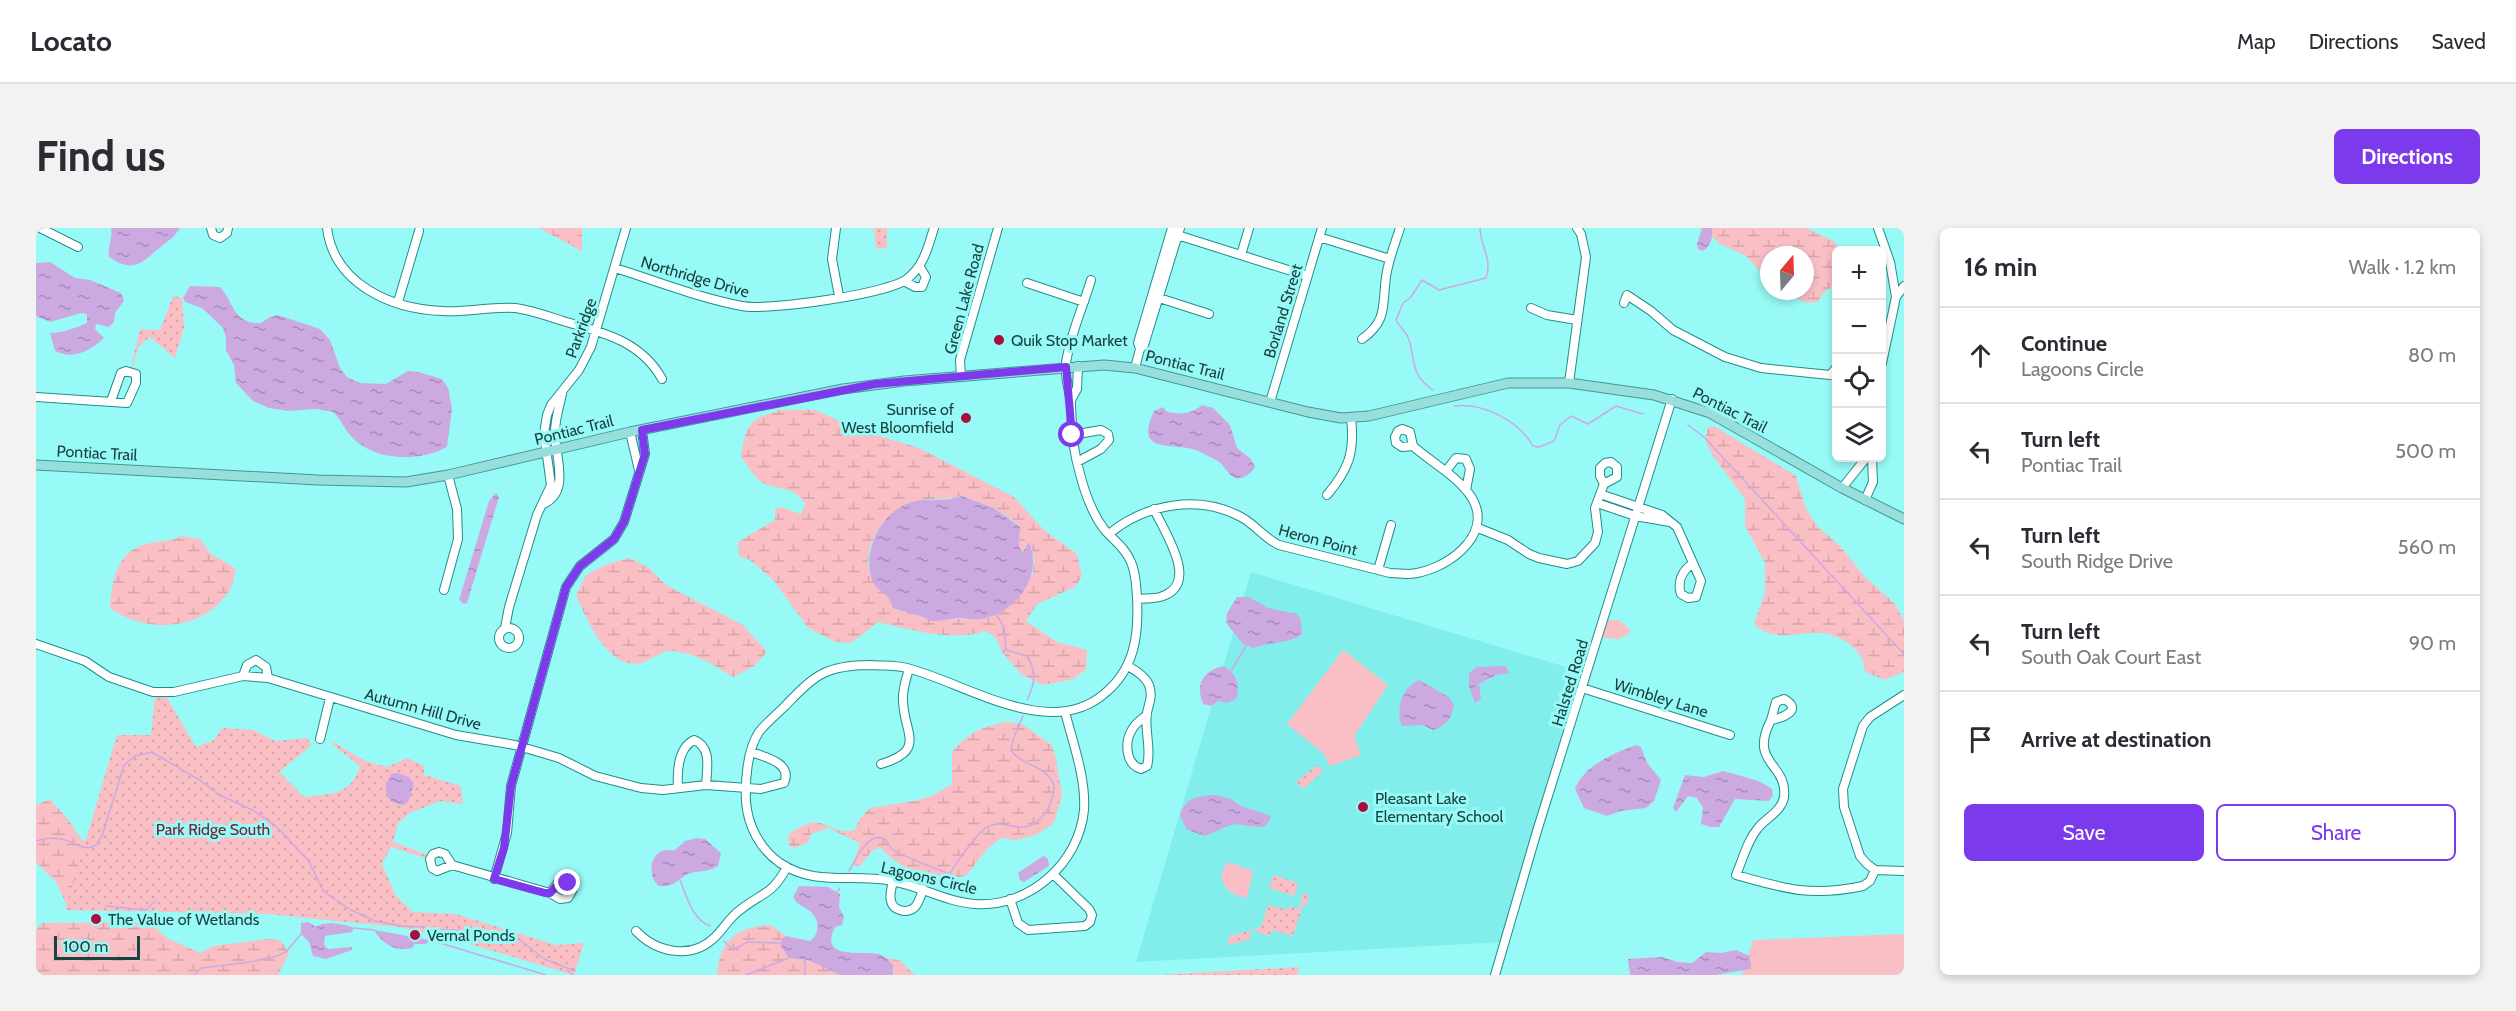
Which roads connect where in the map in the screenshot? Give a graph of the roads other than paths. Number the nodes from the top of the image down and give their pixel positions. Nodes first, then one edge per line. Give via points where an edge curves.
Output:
1 (40, 228) edge
2 (212, 228) edge
3 (228, 228) edge
4 (327, 228) edge
5 (626, 228) edge
6 (836, 228) edge
7 (934, 228) edge
8 (998, 228) edge
9 (1249, 228) edge
10 (1322, 228) edge
11 (1400, 228) edge
12 (1576, 228) edge
13 (1878, 228) edge
14 (419, 231) dead end
15 (1175, 231) edge
16 (1319, 237) junction
17 (78, 247) dead end
18 (1241, 255) junction
19 (1390, 260) junction
20 (920, 267) junction
21 (615, 268) junction
22 (1307, 276) junction
23 (1091, 280) dead end
24 (904, 281) junction
25 (1027, 283) dead end
26 (1904, 286) edge
27 (839, 296) junction
28 (1156, 297) junction
29 (1896, 297) junction
30 (398, 302) junction
31 (1084, 302) junction
32 (1624, 303) dead end
33 (1531, 308) dead end
34 (1209, 314) dead end
35 (1577, 320) junction
36 (596, 330) junction
37 (1886, 335) edge
38 (1362, 339) dead end
39 (1078, 366) junction
40 (1066, 367) junction
41 (1134, 368) junction
42 (961, 376) junction
43 (1832, 378) edge
44 (662, 379) dead end
45 (1569, 383) junction
46 (563, 393) junction
47 (36, 397) edge
48 (1672, 399) junction
49 (111, 400) dead end
50 (1071, 400) junction
51 (1269, 402) junction
52 (1351, 418) junction
53 (642, 430) junction
54 (630, 432) junction
55 (1072, 435) junction
56 (1413, 446) dead end
57 (556, 450) junction
58 (546, 453) junction
59 (1077, 462) junction
60 (1863, 462) edge
61 (1872, 462) edge
62 (36, 465) edge
63 (639, 470) junction
64 (1446, 471) junction
65 (448, 475) junction
66 (1604, 484) dead end
67 (1842, 488) junction
68 (1466, 490) junction
69 (1600, 494) junction
70 (1327, 495) dead end
71 (1865, 500) junction
72 (1597, 503) junction
73 (543, 504) junction
74 (1638, 507) junction
75 (1154, 509) junction
76 (1635, 516) junction
77 (1904, 519) edge
78 (1671, 522) junction
79 (1391, 525) dead end
80 (1478, 528) junction
81 (1109, 534) junction
82 (1692, 564) dead end
83 (1378, 570) junction
84 (444, 590) dead end
85 (1137, 599) junction
86 (506, 628) dead end
87 (36, 644) edge
88 (1128, 666) junction
89 (909, 669) junction
90 (243, 676) junction
91 (268, 678) junction
92 (1582, 688) junction
93 (1904, 695) edge
94 (330, 698) junction
95 (1065, 712) junction
96 (1147, 715) junction
97 (1771, 720) dead end
98 (1730, 735) dead end
99 (320, 739) dead end
100 (522, 747) junction
101 (751, 752) junction
102 (881, 764) dead end
103 (706, 785) junction
104 (678, 788) junction
105 (746, 788) junction
106 (452, 865) dead end
107 (787, 867) junction
108 (1875, 870) junction
109 (1904, 871) edge
110 (1053, 874) junction
111 (494, 879) junction
112 (893, 881) junction
113 (923, 889) junction
114 (550, 893) dead end
115 (1010, 899) junction
116 (636, 932) dead end
117 (1495, 975) edge

1 - 17 street
2 - 3 street via 213,235 220,238
4 - 30 street via 335,256 349,276 367,291
5 - 21 street, Parkridge
6 - 27 street via 832,259
7 - 20 street
8 - 42 street, Green Lake Road via 960,360
9 - 18 street
10 - 16 street, Borland Street
11 - 19 street
12 - 35 street via 1586,257
13 - 29 street via 1890,262
14 - 30 street
15 - 18 street
15 - 28 street
16 - 19 street
16 - 22 street, Borland Street
18 - 22 street
19 - 38 street via 1382,316 1375,330
20 - 24 street
20 - 24 street, Northridge Drive via 926,277 922,286
21 - 27 street, Northridge Drive via 743,306 781,306
21 - 36 street, Parkridge
22 - 51 street, Borland Street
23 - 31 street
24 - 27 street, Northridge Drive
25 - 31 street
26 - 29 street
28 - 34 street
28 - 41 street
29 - 37 street
30 - 36 street via 441,311 514,308
31 - 40 street
32 - 43 street via 1627,295 1673,330 1725,357
33 - 35 street
35 - 45 street
36 - 44 street via 633,346
36 - 46 street, Parkridge via 579,370
39 - 40 main road, Pontiac Trail
39 - 41 main road, Pontiac Trail
39 - 50 street, Lagoons Circle via 1077,389
40 - 42 main road, Pontiac Trail
40 - 50 street, Lagoons Circle
41 - 51 main road, Pontiac Trail
42 - 53 main road, Pontiac Trail via 875,384
45 - 48 main road, Pontiac Trail
45 - 52 main road, Pontiac Trail via 1508,383
46 - 57 street, Parkridge
46 - 58 street, Parkridge via 546,415
47 - 49 street
48 - 67 main road, Pontiac Trail via 1710,413
48 - 74 street, Halsted Road
50 - 55 street, Lagoons Circle
51 - 52 main road, Pontiac Trail via 1328,417
52 - 70 street via 1349,459 1343,476
53 - 54 main road, Pontiac Trail
53 - 63 street via 645,454
54 - 57 main road, Pontiac Trail
54 - 63 street
55 - 59 street, Lagoons Circle
55 - 59 street via 1101,430 1108,434 1109,440 1101,449
56 - 64 street
57 - 58 main road, Pontiac Trail
57 - 73 street, Parkridge via 560,485 551,501
58 - 65 main road, Pontiac Trail
58 - 73 street, Parkridge via 550,485
59 - 81 street, Lagoons Circle via 1092,509
60 - 67 street
61 - 71 street via 1873,482
62 - 65 main road, Pontiac Trail via 347,481 406,482
63 - 100 street via 619,532 580,566 566,587
64 - 68 street
64 - 68 street via 1456,458 1466,459 1470,469
65 - 84 street via 458,508 458,539
66 - 69 street
67 - 71 main road, Pontiac Trail
68 - 80 street via 1477,510
69 - 72 street
69 - 74 street
71 - 77 main road, Pontiac Trail
72 - 76 street
72 - 80 street via 1595,543 1578,561 1567,564 1529,554
73 - 86 street via 509,607
74 - 76 street, Halsted Road
74 - 78 street
75 - 81 street, Heron Point via 1128,520
75 - 83 street, Heron Point via 1194,505 1230,512 1279,545
75 - 85 street via 1179,563 1180,576 1169,593
76 - 78 street
76 - 92 street, Halsted Road
78 - 82 street via 1677,527
79 - 83 street
80 - 83 street, Heron Point via 1460,551 1428,570 1409,574
81 - 85 street, Lagoons Circle via 1127,553
85 - 88 street, Lagoons Circle via 1137,639
87 - 90 street, Autumn Hill Drive via 153,692 174,692
88 - 95 street, Lagoons Circle via 1103,696
88 - 96 street via 1148,681 1151,693
89 - 95 street, Lagoons Circle via 1033,712
89 - 101 street, Lagoons Circle via 847,666 822,674 761,729
89 - 102 street via 903,692 911,734 906,751 898,759
90 - 91 street, Autumn Hill Drive
90 - 91 street, Autumn Hill Drive via 247,665 256,660 266,667
91 - 94 street, Autumn Hill Drive
92 - 98 street, Wimbley Lane
92 - 117 street, Halsted Road
93 - 108 street via 1863,726 1843,789 1844,807 1860,856
94 - 99 street
94 - 100 street, Autumn Hill Drive via 456,735
95 - 110 street, Lagoons Circle via 1081,776 1083,812 1069,855
96 - 96 street via 1150,755 1147,766 1141,769 1131,762 1128,742 1132,728
97 - 108 street via 1763,741 1764,751 1783,783 1784,796 1780,807 1752,835 1736,874 1786,890 1810,892 1863,886
100 - 104 street, Autumn Hill Drive via 624,785 652,790
100 - 111 street via 511,786 504,848
101 - 105 street, Lagoons Circle
101 - 105 street, Autumn Hill Drive via 782,765 786,778 774,787
103 - 104 street, Autumn Hill Drive
103 - 104 street via 706,750 694,740 683,752
103 - 105 street, Autumn Hill Drive
105 - 107 street, Lagoons Circle via 754,833
106 - 111 street
107 - 112 street, Lagoons Circle via 818,878
107 - 116 street via 770,892 740,909 702,947 684,951 662,948 648,944
108 - 109 street
110 - 115 street, Lagoons Circle via 1029,892
110 - 115 street via 1089,909 1092,915 1085,926 1021,928
111 - 114 street
112 - 113 street, Lagoons Circle
112 - 113 street via 890,898 898,910 913,909
113 - 115 street, Lagoons Circle via 973,904

